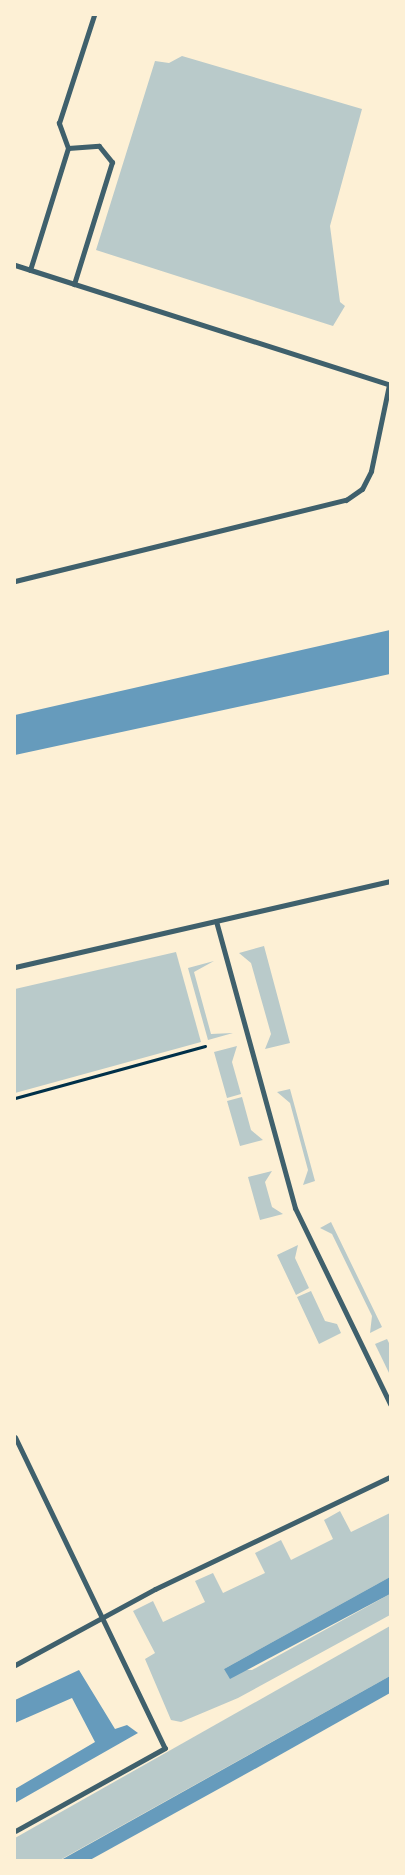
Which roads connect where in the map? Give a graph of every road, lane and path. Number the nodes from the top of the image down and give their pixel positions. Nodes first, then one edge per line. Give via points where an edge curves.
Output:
1 (94, 15) edge
2 (68, 148) junction
3 (15, 265) edge
4 (30, 270) junction
5 (74, 284) junction
6 (389, 385) edge
7 (15, 580) edge
8 (390, 881) edge
9 (216, 921) junction
10 (15, 967) edge
11 (205, 1046) dead end
12 (15, 1098) edge
13 (390, 1404) edge
14 (15, 1437) edge
15 (390, 1477) edge
16 (101, 1618) junction
17 (15, 1665) edge
18 (15, 1830) edge

1 - 2 street via 59,123
2 - 4 street
2 - 5 street via 99,146 112,162
3 - 4 street
4 - 5 street
5 - 6 street
6 - 7 street via 371,471 362,489 346,500
8 - 9 street
9 - 10 street
9 - 13 street via 295,1208
11 - 12 path
14 - 16 street
15 - 16 street
16 - 17 street
16 - 18 street via 165,1748

